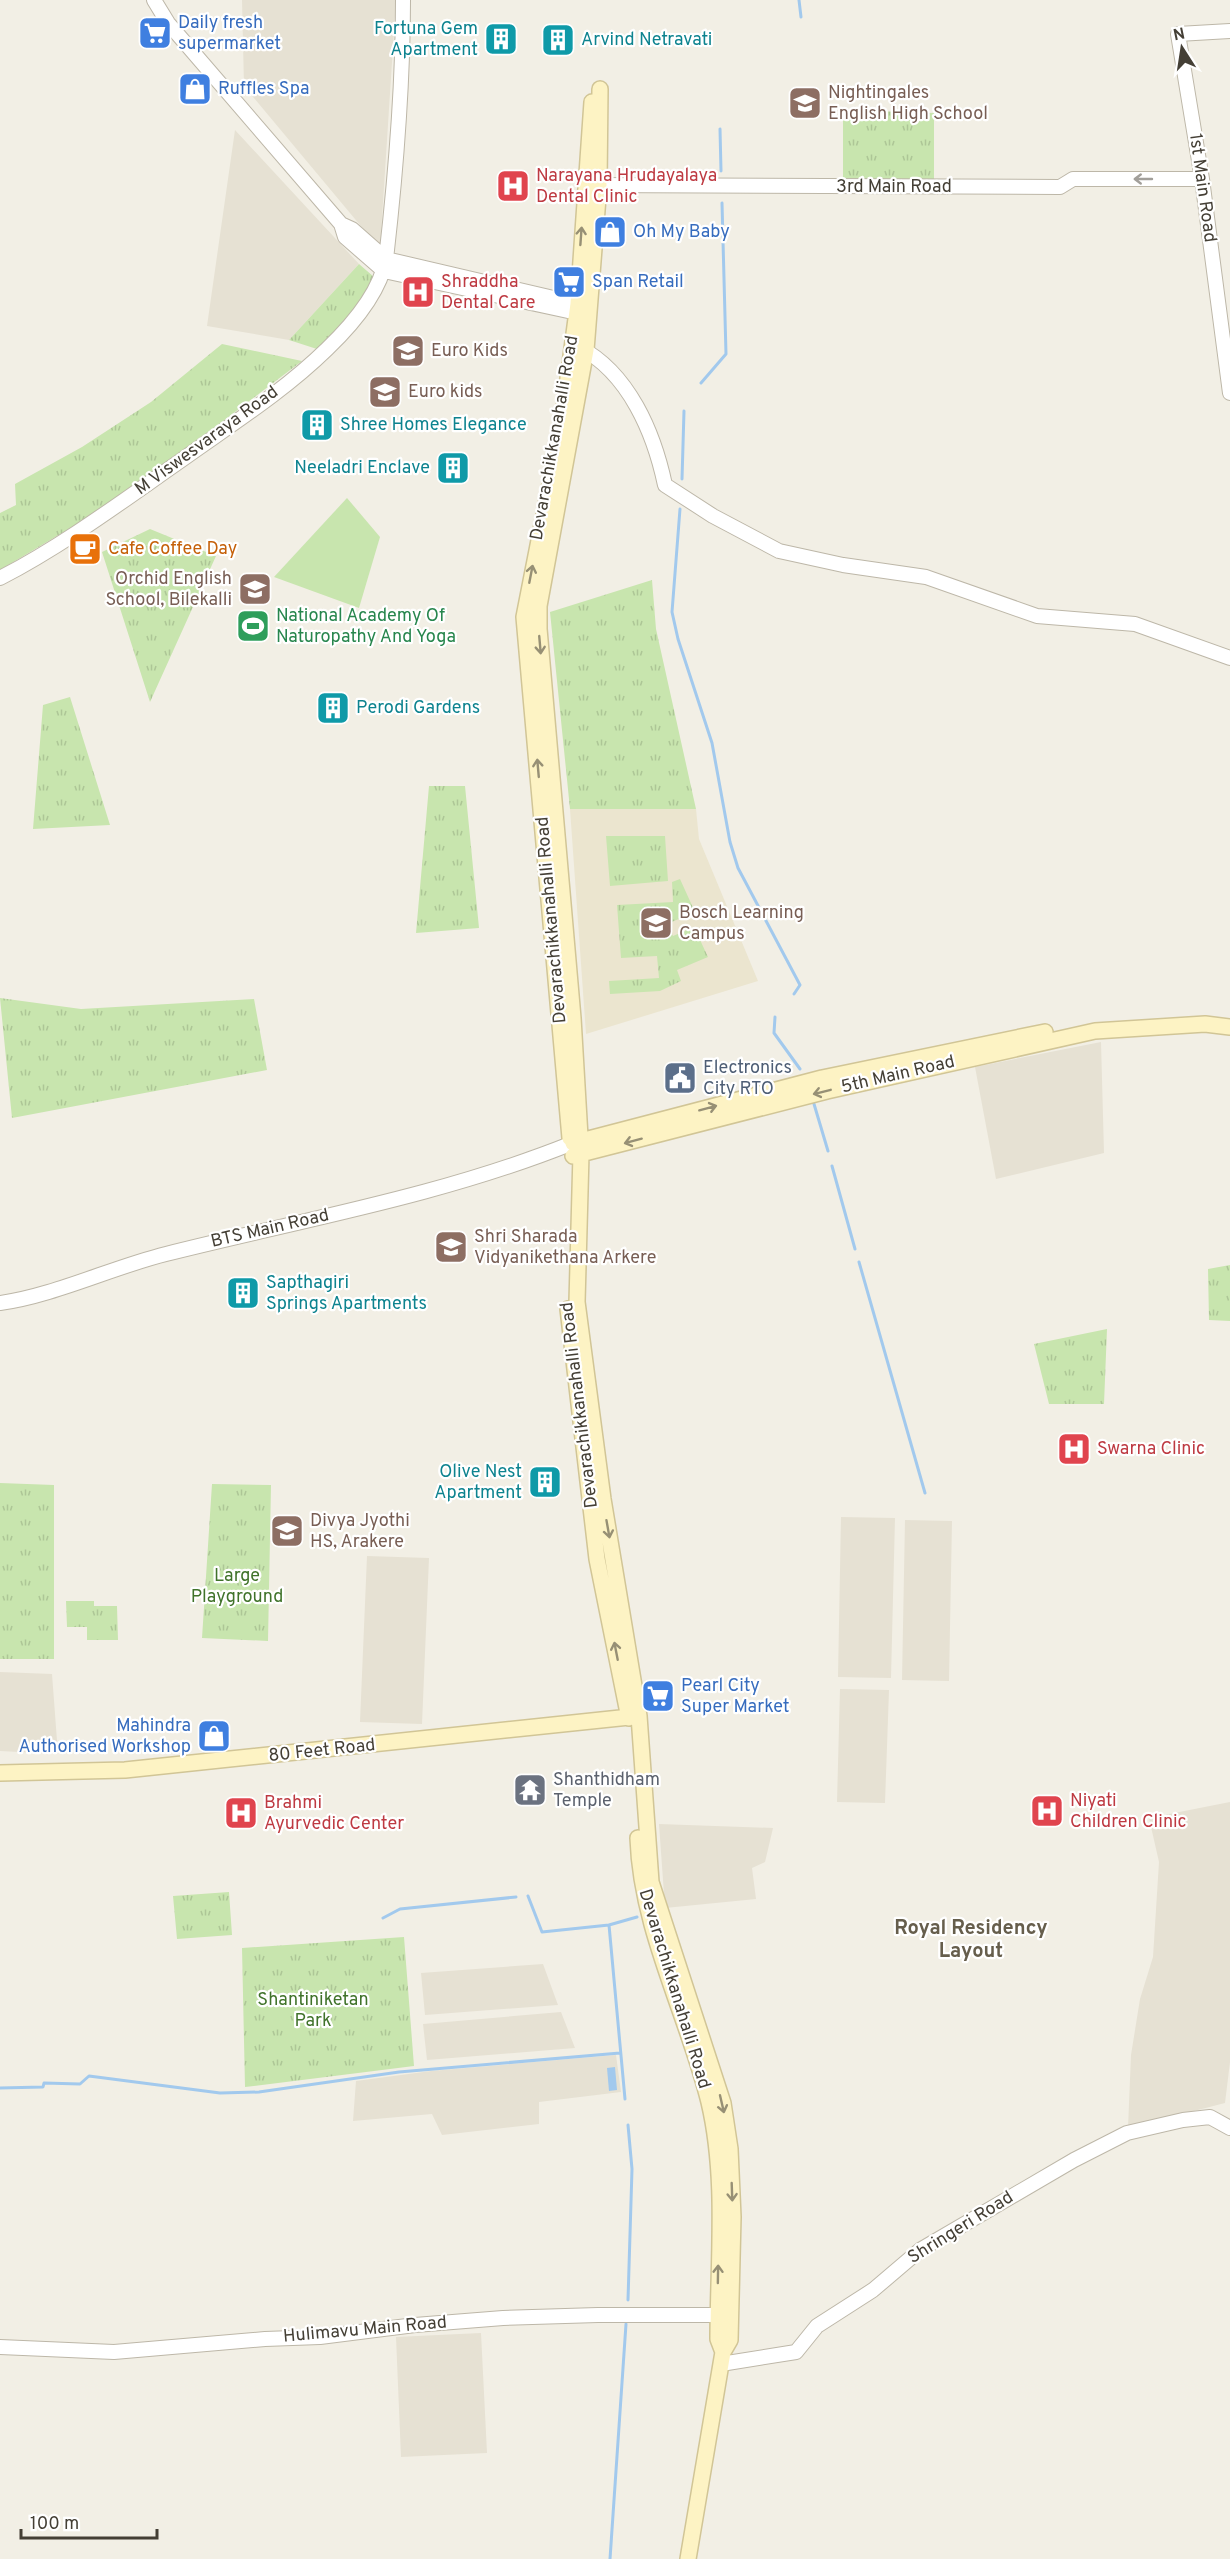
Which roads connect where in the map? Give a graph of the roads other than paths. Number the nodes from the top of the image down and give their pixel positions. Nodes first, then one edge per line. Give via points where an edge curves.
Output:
1 (154, 0) edge
2 (403, 0) edge
3 (1230, 31) edge
4 (597, 103) dead end
5 (1202, 179) junction
6 (592, 185) junction
7 (385, 265) junction
8 (584, 305) junction
9 (579, 346) junction
10 (1230, 393) edge
11 (0, 578) edge
12 (1230, 658) edge
13 (1230, 1016) edge
14 (1230, 1027) edge
15 (576, 1149) junction
16 (0, 1303) edge
17 (634, 1721) junction
18 (0, 1773) edge
19 (1230, 2128) edge
20 (724, 2315) junction
21 (0, 2347) edge
22 (722, 2358) junction
23 (688, 2559) edge

1 - 7 street via 168,23 341,224 352,229
2 - 7 street via 397,175
3 - 5 street, 1st Main Road via 1178,34
4 - 6 main road, Devarachikkanahalli Road
5 -> 6 street, 3rd Main Road via 1073,180 1060,187
5 - 10 street, 1st Main Road
6 - 8 main road, Devarachikkanahalli Road
7 - 8 street
7 - 11 street, M Viswesvaraya Road via 372,293 328,348 266,400 92,522
8 - 9 main road, Devarachikkanahalli Road
9 - 12 street via 629,393 643,415 666,485 713,516 779,550 843,565 926,577 1037,616 1135,624
9 - 15 main road, Devarachikkanahalli Road via 539,606
15 -> 13 main road, 5th Main Road via 822,1078 1095,1022
14 -> 15 main road, 5th Main Road via 1205,1024 1095,1031
15 - 16 street, BTS Main Road via 397,1199 160,1255
15 - 17 main road, Devarachikkanahalli Road via 577,1302
17 - 18 main road, 80 Feet Road via 576,1730 566,1723 134,1769
17 - 20 main road, Devarachikkanahalli Road via 651,1882 723,2103 733,2190 734,2246
19 - 22 street, Shringeri Road via 1210,2117 1127,2133 1035,2181 920,2250 873,2290 817,2326 796,2352
20 - 21 street, Hulimavu Main Road via 503,2318 114,2352
20 - 22 main road, Devarachikkanahalli Road via 718,2339
22 - 23 main road, Devarachikkanahalli Road

